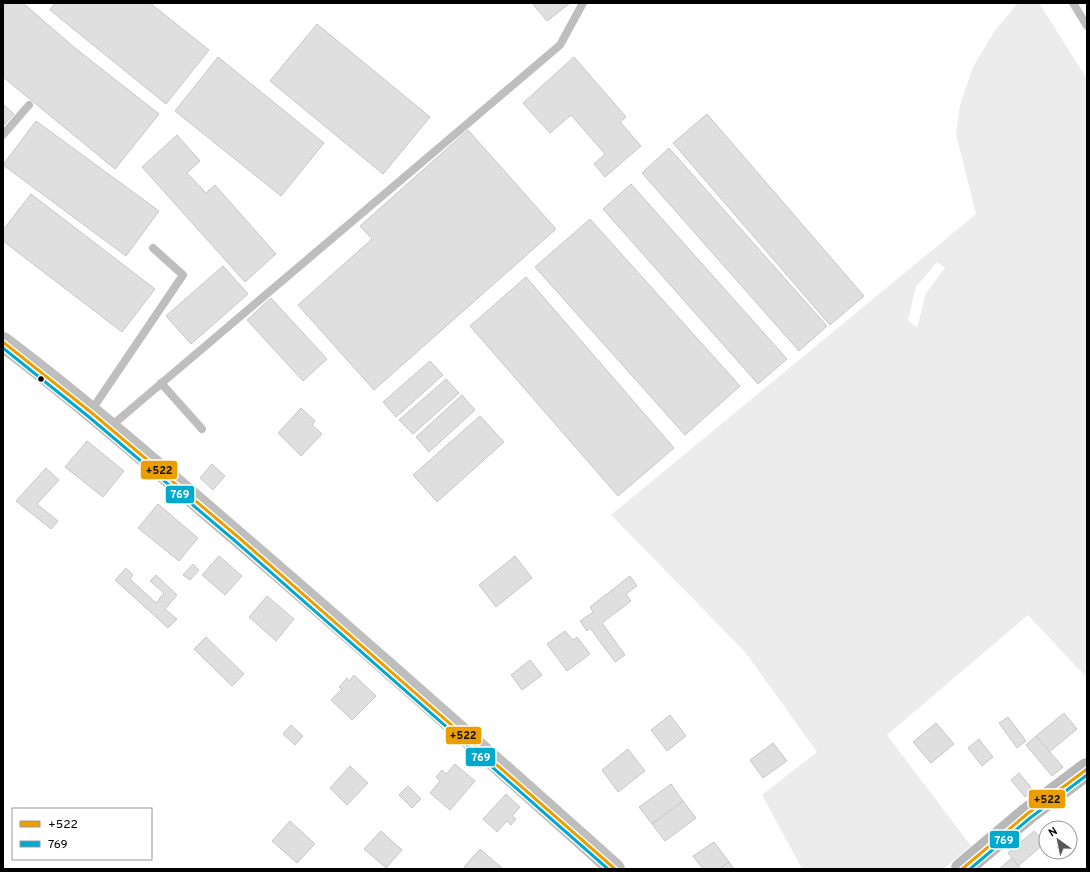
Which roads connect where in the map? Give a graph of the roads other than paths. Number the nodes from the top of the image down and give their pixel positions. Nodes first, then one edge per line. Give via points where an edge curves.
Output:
1 (583, 3) edge
2 (1073, 3) edge
3 (1087, 26) edge
4 (29, 104) dead end
5 (3, 136) edge
6 (153, 248) dead end
7 (3, 342) edge
8 (161, 383) junction
9 (91, 412) junction
10 (110, 427) junction
11 (202, 429) dead end
12 (1087, 769) edge
13 (615, 869) edge
14 (962, 869) edge

1 - 8 lane via 560,44
2 - 3 lane
4 - 5 lane
6 - 9 lane via 183,275
7 - 9 street
8 - 10 lane
8 - 11 lane
9 - 10 street
10 - 13 street via 385,663
12 - 14 main road via 1027,814

